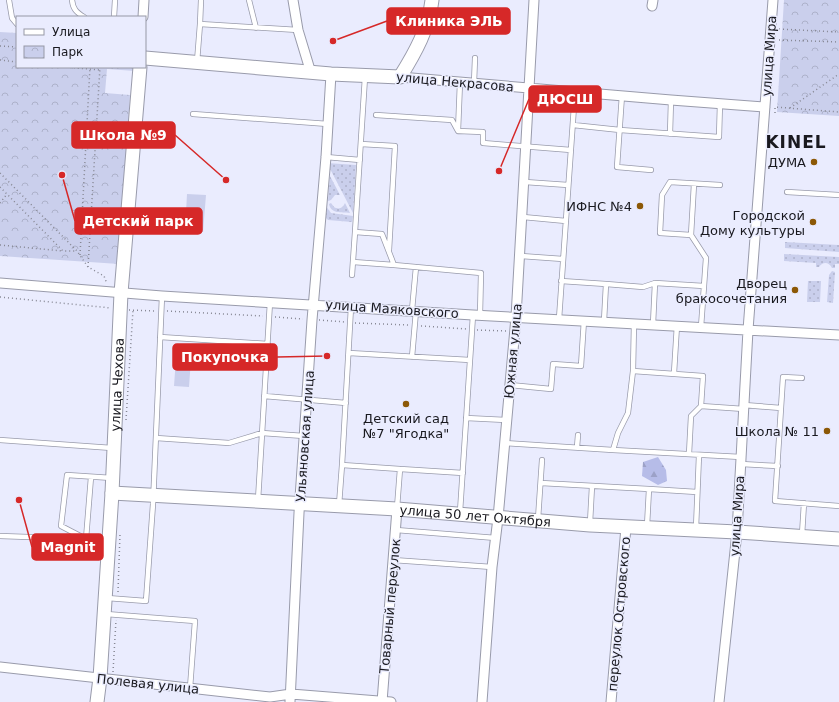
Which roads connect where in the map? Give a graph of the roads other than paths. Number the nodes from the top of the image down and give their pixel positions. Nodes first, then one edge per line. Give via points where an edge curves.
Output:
1 (9, 0) edge
2 (72, 0) edge
3 (115, 0) edge
4 (144, 0) edge
5 (201, 0) edge
6 (249, 0) edge
7 (293, 0) edge
8 (432, 0) edge
9 (534, 0) edge
10 (773, 0) edge
11 (82, 16) edge
12 (114, 16) edge
13 (143, 16) edge
14 (16, 23) edge
15 (200, 24) junction
16 (256, 28) junction
17 (298, 30) junction
18 (146, 58) edge
19 (475, 58) dead end
20 (197, 62) junction
21 (140, 68) edge
22 (311, 73) junction
23 (331, 74) junction
24 (365, 77) junction
25 (400, 77) junction
26 (460, 82) junction
27 (474, 83) junction
28 (530, 88) junction
29 (575, 92) junction
30 (622, 95) junction
31 (671, 100) junction
32 (720, 103) junction
33 (765, 109) junction
34 (192, 114) dead end
35 (376, 115) dead end
36 (328, 124) junction
37 (573, 125) junction
38 (620, 130) junction
39 (458, 131) junction
40 (670, 134) junction
41 (361, 144) junction
42 (527, 146) junction
43 (571, 150) junction
44 (326, 157) junction
45 (360, 160) junction
46 (651, 170) dead end
47 (525, 182) junction
48 (694, 184) junction
49 (568, 185) junction
50 (720, 185) dead end
51 (787, 192) dead end
52 (839, 195) edge
53 (523, 218) junction
54 (566, 220) junction
55 (355, 232) junction
56 (382, 234) junction
57 (390, 234) junction
58 (691, 235) junction
59 (389, 252) junction
60 (520, 256) junction
61 (563, 259) junction
62 (353, 262) junction
63 (394, 265) junction
64 (416, 266) junction
65 (352, 274) dead end
66 (562, 281) junction
67 (0, 283) edge
68 (655, 283) junction
69 (606, 284) junction
70 (704, 286) junction
71 (121, 293) junction
72 (162, 296) junction
73 (270, 302) junction
74 (314, 304) junction
75 (351, 307) junction
76 (414, 310) junction
77 (477, 315) junction
78 (516, 317) junction
79 (559, 319) junction
80 (584, 320) junction
81 (604, 321) junction
82 (634, 323) junction
83 (653, 324) junction
84 (677, 325) junction
85 (702, 327) junction
86 (748, 330) junction
87 (839, 335) edge
88 (160, 337) junction
89 (268, 344) junction
90 (349, 353) junction
91 (412, 357) junction
92 (470, 360) junction
93 (633, 371) junction
94 (674, 373) junction
95 (802, 378) dead end
96 (510, 385) junction
97 (264, 396) junction
98 (308, 399) junction
99 (346, 403) junction
100 (701, 406) junction
101 (744, 407) junction
102 (781, 408) junction
103 (466, 418) junction
104 (506, 420) junction
105 (262, 433) junction
106 (578, 435) dead end
107 (305, 436) junction
108 (156, 438) junction
109 (0, 440) edge
110 (505, 443) junction
111 (577, 447) junction
112 (114, 448) junction
113 (613, 450) junction
114 (689, 454) junction
115 (699, 455) junction
116 (542, 460) dead end
117 (741, 460) junction
118 (342, 465) junction
119 (778, 466) junction
120 (400, 469) junction
121 (463, 473) junction
122 (92, 477) junction
123 (112, 478) junction
124 (541, 483) junction
125 (592, 486) junction
126 (649, 489) junction
127 (697, 492) junction
128 (112, 493) junction
129 (153, 495) junction
130 (258, 501) junction
131 (804, 503) junction
132 (300, 504) junction
133 (339, 506) junction
134 (839, 506) edge
135 (397, 509) junction
136 (460, 514) junction
137 (498, 518) junction
138 (538, 521) junction
139 (590, 525) junction
140 (626, 527) junction
141 (647, 528) junction
142 (396, 530) junction
143 (696, 530) junction
144 (737, 532) junction
145 (0, 536) edge
146 (802, 537) junction
147 (496, 538) junction
148 (86, 539) junction
149 (839, 539) edge
150 (108, 540) junction
151 (393, 560) junction
152 (492, 567) junction
153 (105, 598) junction
154 (104, 614) junction
155 (0, 667) edge
156 (100, 678) junction
157 (190, 688) junction
158 (291, 698) edge
159 (97, 702) edge
160 (385, 702) edge
161 (482, 702) edge
162 (611, 702) edge
163 (719, 702) edge

1 - 14 lane via 12,18
2 - 11 lane via 76,12
3 - 12 lane
4 - 13 street
5 - 15 lane
6 - 16 lane
7 - 17 street
8 - 25 main road via 418,48
9 - 28 street, Южная улица
10 - 33 street, улица Мира
15 - 16 lane
15 - 20 lane
16 - 17 lane
17 - 22 street
18 - 20 main road, улица Некрасова
19 - 27 lane
20 - 22 main road, улица Некрасова
21 - 71 main road, улица Чехова
22 - 23 main road, улица Некрасова
23 - 24 main road, улица Некрасова
23 - 36 street, Ульяновская улица
24 - 25 main road, улица Некрасова
24 - 41 lane
25 - 26 street, улица Некрасова
26 - 27 street, улица Некрасова
26 - 39 lane
27 - 28 street, улица Некрасова
28 - 29 street, улица Некрасова
28 - 42 street, Южная улица
29 - 30 street, улица Некрасова
29 - 37 lane
30 - 31 street, улица Некрасова
30 - 38 lane
31 - 32 street, улица Некрасова
31 - 40 lane
32 - 33 street, улица Некрасова
32 - 40 lane via 719,137
33 - 86 street, улица Мира
34 - 36 lane
35 - 39 lane via 452,120
36 - 44 street, Ульяновская улица
37 - 38 lane
37 - 43 lane
38 - 40 lane
38 - 46 lane via 617,167
39 - 42 lane via 483,132 483,143
41 - 45 lane
41 - 57 lane via 395,146
42 - 43 lane
42 - 47 street, Южная улица
43 - 49 lane
44 - 45 lane
44 - 74 street, Ульяновская улица
45 - 55 lane
47 - 49 lane
47 - 53 street, Южная улица
48 - 50 lane
48 - 58 lane
48 - 58 lane via 670,182 662,195 660,233
49 - 54 lane
51 - 52 lane
53 - 54 lane
53 - 60 street, Южная улица
54 - 61 lane
55 - 56 lane
55 - 62 lane
56 - 57 lane
56 - 59 lane
57 - 59 lane
58 - 70 lane via 706,258
59 - 63 lane
60 - 61 lane
60 - 78 street, Южная улица
61 - 66 lane
62 - 63 lane
62 - 65 lane
63 - 64 lane
64 - 76 lane
64 - 77 lane via 481,273
66 - 69 lane
66 - 79 lane
67 - 71 street, улица Маяковского
68 - 69 lane via 643,287
68 - 70 lane
68 - 83 lane
69 - 81 lane
70 - 85 lane
71 - 72 street, улица Маяковского
71 - 112 main road, улица Чехова
72 - 73 street, улица Маяковского
72 - 88 lane
73 - 74 street, улица Маяковского
73 - 89 lane
74 - 75 street, улица Маяковского
74 - 98 street, Ульяновская улица
75 - 76 street, улица Маяковского
75 - 90 lane
76 - 77 street, улица Маяковского
76 - 91 lane
77 - 78 street, улица Маяковского
77 - 92 lane via 472,330
78 - 79 street, улица Маяковского
78 - 96 street, Южная улица
79 - 80 street, улица Маяковского
80 - 81 street, улица Маяковского
80 - 96 lane via 582,366 553,364 551,388
81 - 82 street, улица Маяковского
82 - 83 street, улица Маяковского
82 - 93 lane
83 - 84 street, улица Маяковского
84 - 85 street, улица Маяковского
84 - 94 lane
85 - 86 street, улица Маяковского
86 - 87 street, улица Маяковского
86 - 101 street, улица Мира
88 - 89 lane
88 - 108 lane
89 - 97 lane
90 - 91 lane
90 - 99 lane
91 - 92 lane
92 - 103 lane
93 - 94 lane
93 - 113 lane via 628,412
94 - 100 lane via 703,376
95 - 102 lane via 783,377
96 - 104 street, Южная улица
97 - 98 lane
97 - 105 lane
98 - 99 lane
98 - 107 street, Ульяновская улица
99 - 118 lane
100 - 101 lane
100 - 114 lane via 692,416
101 - 102 lane
101 - 117 street, улица Мира
102 - 119 lane
103 - 104 lane
103 - 121 lane
104 - 110 street, Южная улица
105 - 107 lane
105 - 108 lane via 230,443
105 - 130 lane
106 - 111 lane
107 - 132 street, Ульяновская улица
108 - 129 lane
109 - 112 lane
110 - 111 lane
110 - 137 street, Южная улица
111 - 113 lane
112 - 123 main road, улица Чехова
113 - 114 lane
114 - 115 lane
115 - 117 lane
115 - 127 lane
116 - 124 lane
117 - 119 lane
117 - 144 street, улица Мира
118 - 120 lane
118 - 133 lane
119 - 131 lane via 775,501
120 - 121 lane
120 - 135 lane
121 - 136 lane
122 - 123 lane
122 - 148 lane
122 - 148 lane via 67,475 60,526
123 - 128 main road, улица Чехова
124 - 125 lane
124 - 138 lane
125 - 126 lane
125 - 139 lane
126 - 127 lane
126 - 141 lane
127 - 143 lane
128 - 129 main road, улица 50 лет Октября
128 - 150 main road, улица Чехова
129 - 130 main road, улица 50 лет Октября
129 - 153 lane via 146,601
130 - 132 main road, улица 50 лет Октября
131 - 134 lane
131 - 146 lane
132 - 133 main road, улица 50 лет Октября
132 - 158 street, Ульяновская улица
133 - 135 main road, улица 50 лет Октября
135 - 136 main road, улица 50 лет Октября
135 - 142 street, Товарный переулок
136 - 137 main road, улица 50 лет Октября
137 - 138 main road, улица 50 лет Октября
137 - 147 street, Южная улица
138 - 139 main road, улица 50 лет Октября
139 - 140 main road, улица 50 лет Октября
140 - 141 main road, улица 50 лет Октября
140 - 162 street, переулок Островского
141 - 143 main road, улица 50 лет Октября
142 - 147 lane
142 - 151 street, Товарный переулок
143 - 144 main road, улица 50 лет Октября
144 - 146 main road, улица 50 лет Октября
144 - 163 street, улица Мира
145 - 148 lane
146 - 149 main road, улица 50 лет Октября
147 - 152 street, Южная улица
148 - 150 lane
150 - 153 main road, улица Чехова
151 - 152 lane
151 - 160 street, Товарный переулок
152 - 161 street, Южная улица
153 - 154 main road, улица Чехова
154 - 156 main road, улица Чехова
154 - 157 lane via 195,621
155 - 156 street, Полевая улица
156 - 157 street, Полевая улица
156 - 159 main road, улица Чехова
157 - 158 street, Полевая улица
158 - 160 street, Полевая улица

